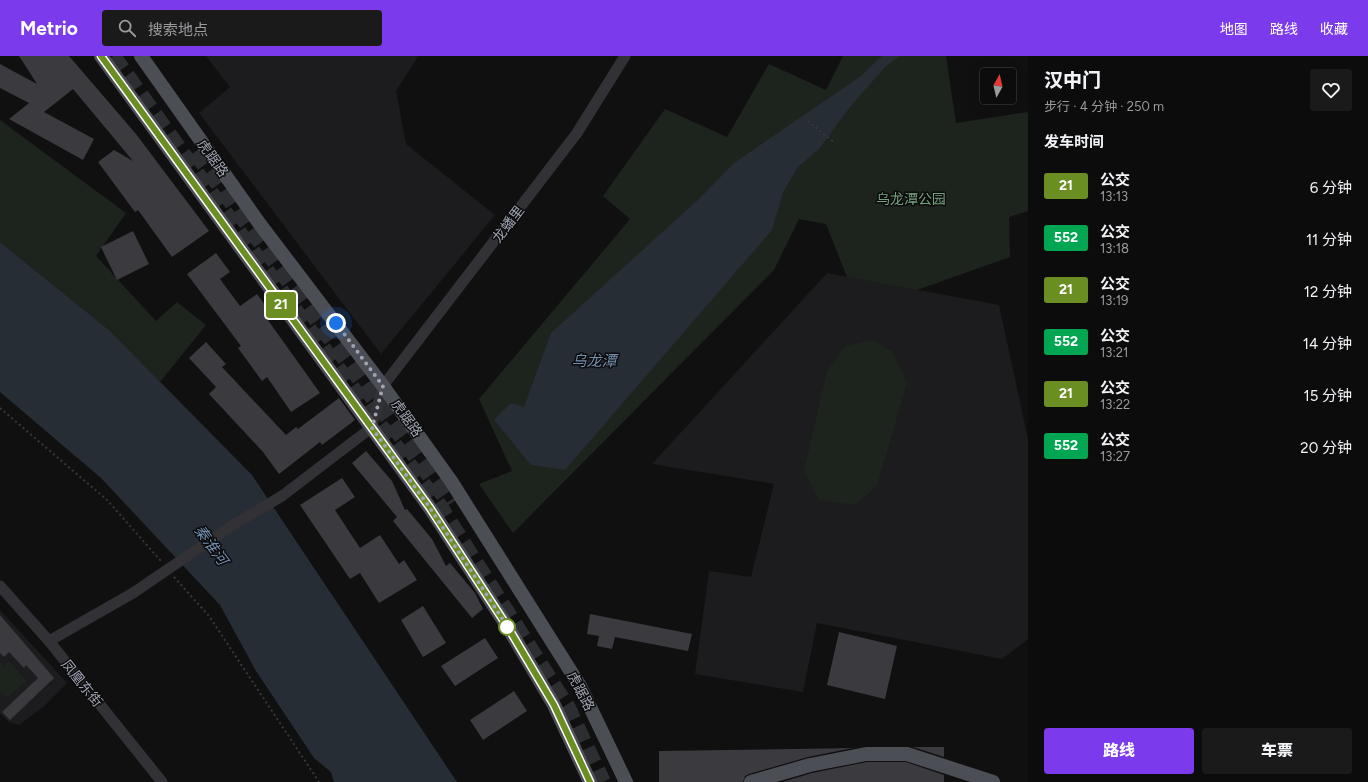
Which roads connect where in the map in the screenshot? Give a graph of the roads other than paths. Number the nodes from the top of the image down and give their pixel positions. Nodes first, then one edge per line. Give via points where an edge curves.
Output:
1 (101, 56) edge
2 (141, 56) edge
3 (625, 56) edge
4 (383, 386) junction
5 (372, 428) junction
6 (0, 586) edge
7 (48, 641) junction
8 (162, 782) edge
9 (590, 782) edge
10 (626, 782) edge
11 (751, 782) edge
12 (993, 782) edge

1 - 5 main road
2 - 4 main road, 虎踞路 via 259,222
3 - 4 street, 龙蟠里 via 577,133
4 - 5 street
4 - 10 main road, 虎踞路 via 451,482 580,686
5 - 7 street, bridge via 282,496 233,525 133,593
5 - 9 main road via 430,508 509,629 554,705
6 - 7 street, 凤凰东街
7 - 8 street, 凤凰东街
11 - 12 main road via 810,765 866,754 907,754

